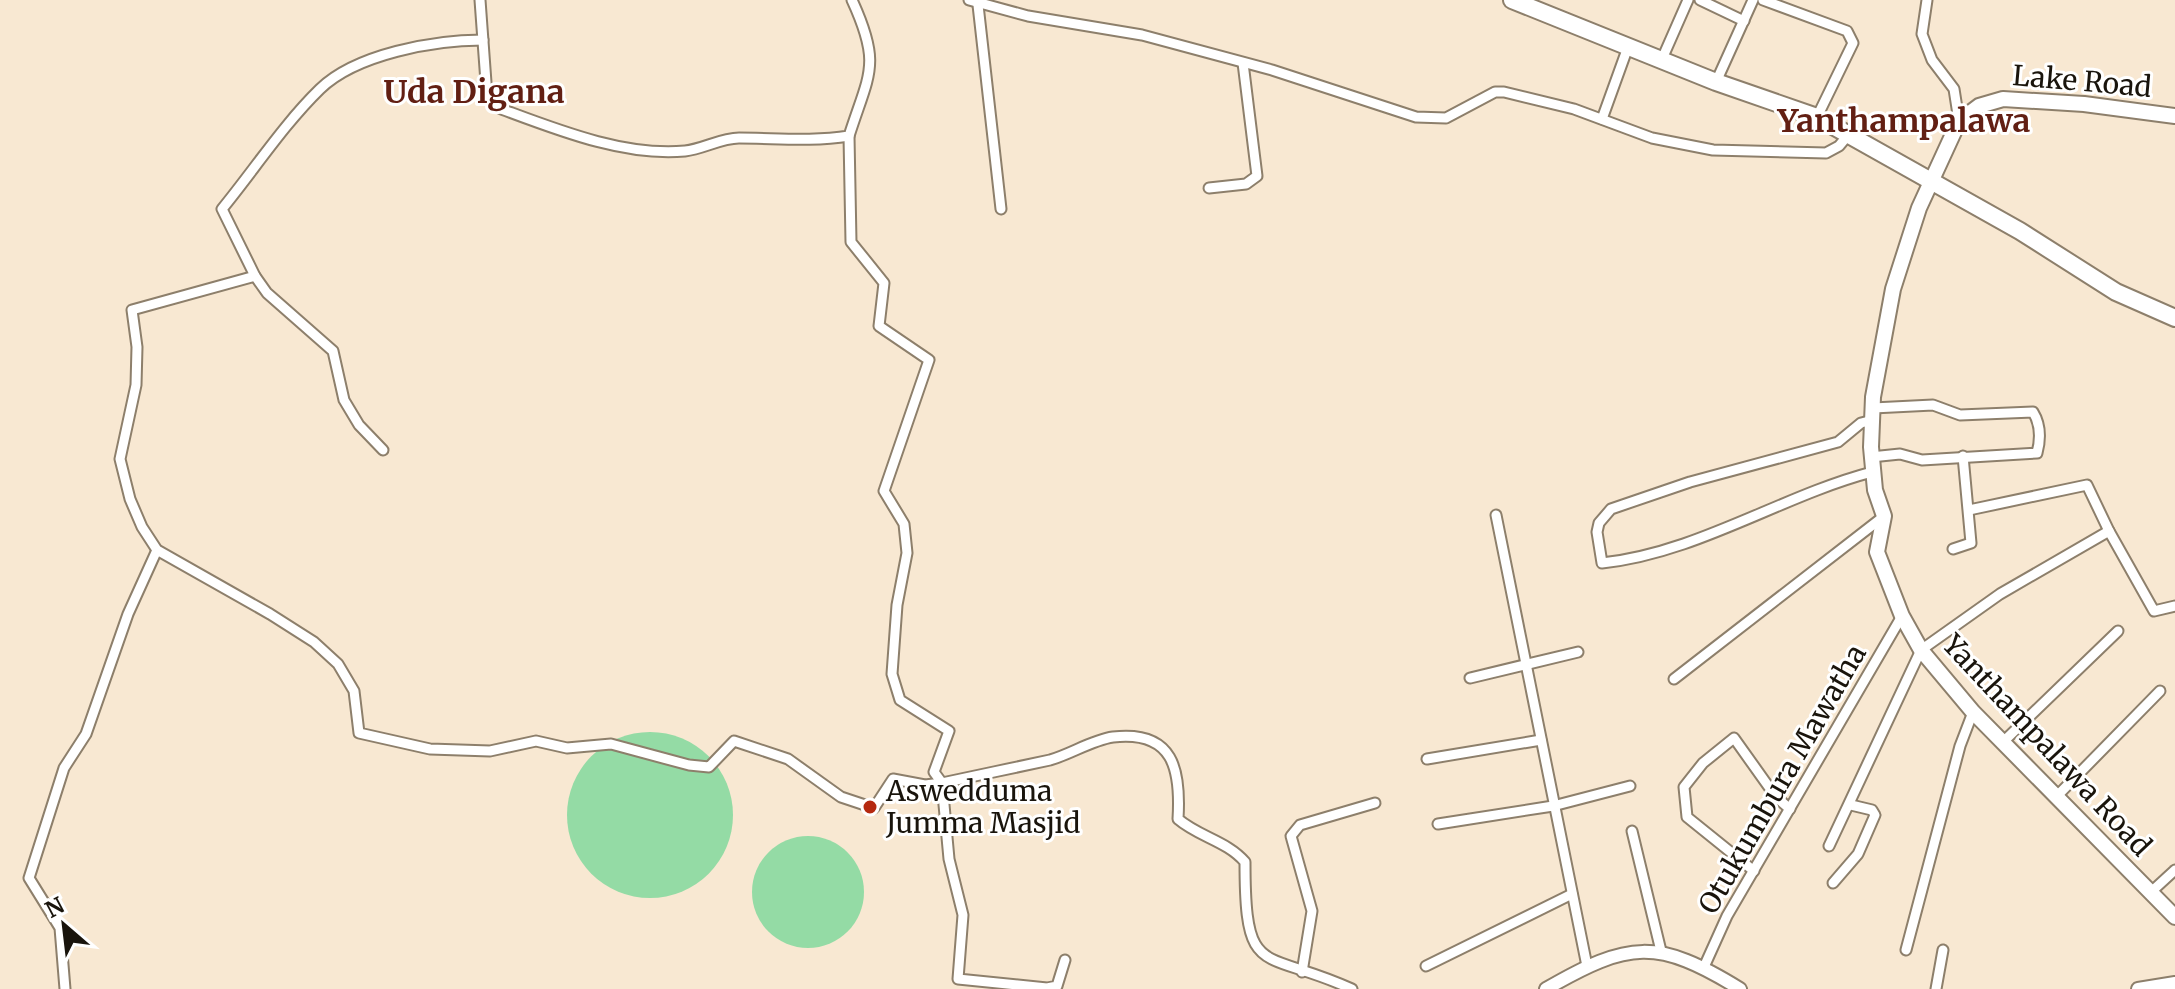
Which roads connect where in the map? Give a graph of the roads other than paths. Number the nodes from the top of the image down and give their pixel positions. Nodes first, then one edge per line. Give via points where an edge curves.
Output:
1 (480, 0) edge
2 (852, 0) edge
3 (1688, 0) edge
4 (1700, 0) edge
5 (1753, 0) edge
6 (1763, 0) edge
7 (1927, 0) edge
8 (1518, 1) edge
9 (974, 2) edge
10 (1744, 21) junction
11 (483, 40) junction
12 (1628, 47) junction
13 (1662, 59) junction
14 (1243, 63) junction
15 (1716, 82) junction
16 (2175, 116) edge
17 (1817, 117) junction
18 (1602, 119) junction
19 (1959, 121) junction
20 (1849, 134) junction
21 (849, 136) junction
22 (1930, 179) junction
23 (1209, 188) dead end
24 (1001, 209) dead end
25 (255, 276) junction
26 (2175, 318) edge
27 (1873, 414) junction
28 (383, 450) dead end
29 (1963, 456) junction
30 (1871, 457) junction
31 (1872, 472) junction
32 (1969, 510) junction
33 (1496, 515) dead end
34 (1884, 516) junction
35 (2109, 531) junction
36 (1953, 549) dead end
37 (157, 550) junction
38 (2175, 606) edge
39 (1902, 616) junction
40 (2118, 631) dead end
41 (1921, 650) junction
42 (1578, 652) dead end
43 (1525, 667) junction
44 (1470, 678) dead end
45 (1674, 679) dead end
46 (2160, 691) dead end
47 (1973, 712) junction
48 (1541, 740) junction
49 (2003, 742) junction
50 (1427, 759) dead end
51 (942, 783) junction
52 (1630, 786) dead end
53 (2057, 796) junction
54 (1375, 803) dead end
55 (1851, 805) junction
56 (1553, 806) junction
57 (1790, 809) junction
58 (1438, 824) dead end
59 (1632, 831) dead end
60 (1829, 846) dead end
61 (2175, 870) edge
62 (1754, 871) junction
63 (1833, 883) dead end
64 (2151, 892) junction
65 (1572, 894) junction
66 (2175, 917) edge
67 (1906, 950) dead end
68 (1943, 950) dead end
69 (1661, 951) junction
70 (1065, 960) dead end
71 (1426, 966) dead end
72 (1587, 966) junction
73 (1704, 967) junction
74 (1302, 972) junction
75 (2175, 983) edge
76 (65, 989) edge
77 (1352, 989) edge
78 (1546, 989) edge
79 (1740, 989) edge
80 (1936, 989) edge
81 (2138, 989) edge

1 - 11 street
2 - 21 street via 869,42 872,71
3 - 13 street
4 - 10 street
5 - 10 street
6 - 17 street via 1847,31 1853,43
7 - 19 street via 1922,34 1932,60 1954,89
8 - 12 highway
9 - 14 street via 1101,25
9 - 24 street
10 - 15 street
11 - 21 street via 487,96 496,107 579,138 685,151 736,138 777,142
11 - 25 street via 415,47 341,73 320,89 222,209
12 - 13 highway
12 - 18 street
13 - 15 highway
14 - 18 street via 1416,117 1446,118 1504,92
14 - 23 street via 1257,176 1246,184
15 - 17 highway
16 - 19 main road, Lake Road via 2003,99 1974,109
17 - 20 highway
18 - 20 street via 1652,138 1736,151 1826,153
19 - 22 main road
20 - 22 highway
21 - 51 street via 851,242 884,283 879,326 929,360 884,491 904,524 907,553 892,674 900,700 949,731 934,772
22 - 26 highway via 2116,292
22 - 27 main road, Yanthampalawa Road via 1893,289
25 - 28 street via 333,351 344,400
25 - 37 street via 132,310 136,385 120,459 130,499
27 - 29 street via 1933,405 1960,415 2033,412 2039,421 2037,453
27 - 30 main road, Yanthampalawa Road
27 - 31 street via 1838,442 1611,509 1597,532 1602,563 1651,554 1821,485
29 - 30 street
29 - 32 street
30 - 31 main road, Yanthampalawa Road
31 - 34 main road, Yanthampalawa Road
32 - 35 street via 2087,485
32 - 36 street via 1971,543
33 - 43 street
34 - 39 main road, Yanthampalawa Road via 1877,552
34 - 45 street
35 - 38 street via 2154,611
35 - 41 street via 2000,594
37 - 51 street via 314,642 338,664 354,691 359,733 430,749 490,751 536,741 567,748 611,744 709,767 734,741 788,759 841,797 874,808 893,779
37 - 76 street via 128,614 86,734 64,768 29,878 60,928
39 - 41 main road, Yanthampalawa Road
39 - 57 street, Otukumbura Mawatha
40 - 49 street
41 - 47 main road, Yanthampalawa Road
41 - 55 street
42 - 43 street
43 - 44 street
43 - 48 street
46 - 53 street
47 - 49 main road, Yanthampalawa Road
47 - 67 street
48 - 50 street
48 - 56 street
49 - 53 main road, Yanthampalawa Road
51 - 70 street via 949,859 963,915 958,979 1047,988 1062,980
51 - 74 street via 1053,759 1112,737 1147,738 1170,755 1180,783 1178,819 1234,849 1245,862 1245,917 1254,948
52 - 56 street
53 - 64 main road, Yanthampalawa Road
54 - 74 street via 1300,825 1291,836 1312,911
55 - 60 street
55 - 63 street via 1875,815 1858,854
56 - 58 street
56 - 65 street
57 - 62 street, Otukumbura Mawatha
57 - 62 street via 1734,738 1684,787 1687,817
59 - 69 street
61 - 64 street
62 - 73 street, Otukumbura Mawatha
64 - 66 main road, Yanthampalawa Road
65 - 71 street
65 - 72 street
68 - 80 street
69 - 72 street via 1638,951
69 - 73 street
72 - 78 street
73 - 79 street
74 - 77 street
75 - 81 street

